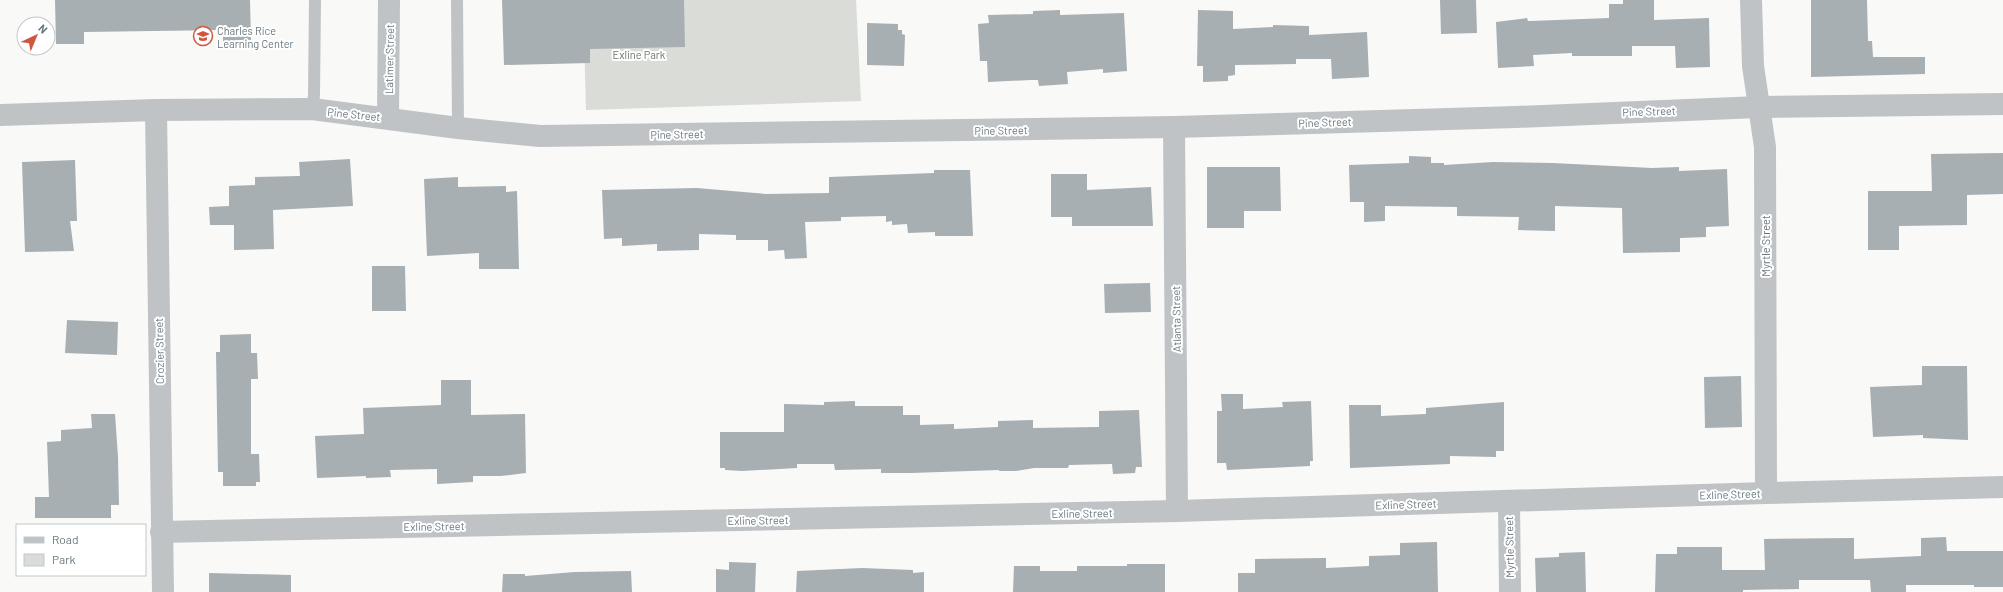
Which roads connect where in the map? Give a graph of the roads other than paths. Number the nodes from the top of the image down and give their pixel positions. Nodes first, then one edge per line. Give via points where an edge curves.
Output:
1 (315, 0) edge
2 (389, 0) edge
3 (457, 0) edge
4 (1751, 0) edge
5 (2003, 104) edge
6 (1759, 107) junction
7 (312, 109) junction
8 (156, 110) junction
9 (0, 115) edge
10 (388, 117) junction
11 (1174, 127) junction
12 (458, 128) junction
13 (2003, 487) edge
14 (1766, 493) junction
15 (1509, 501) junction
16 (1178, 511) junction
17 (161, 532) junction
18 (163, 592) edge
19 (1510, 592) edge

1 - 7 lane
2 - 10 street, Latimer Street
3 - 12 lane
4 - 6 street, Myrtle Street via 1753,66
5 - 6 street, Pine Street
6 - 11 street, Pine Street
6 - 14 street, Myrtle Street via 1765,147
7 - 8 street, Pine Street
7 - 10 street, Pine Street
8 - 9 street, Pine Street
8 - 17 street, Crozier Street
10 - 12 street, Pine Street
11 - 12 street, Pine Street via 540,136
11 - 16 street, Atlanta Street
13 - 14 street, Exline Street
14 - 15 street, Exline Street
15 - 16 street, Exline Street
15 - 19 street, Myrtle Street
16 - 17 street, Exline Street
17 - 18 street, Crozier Street

